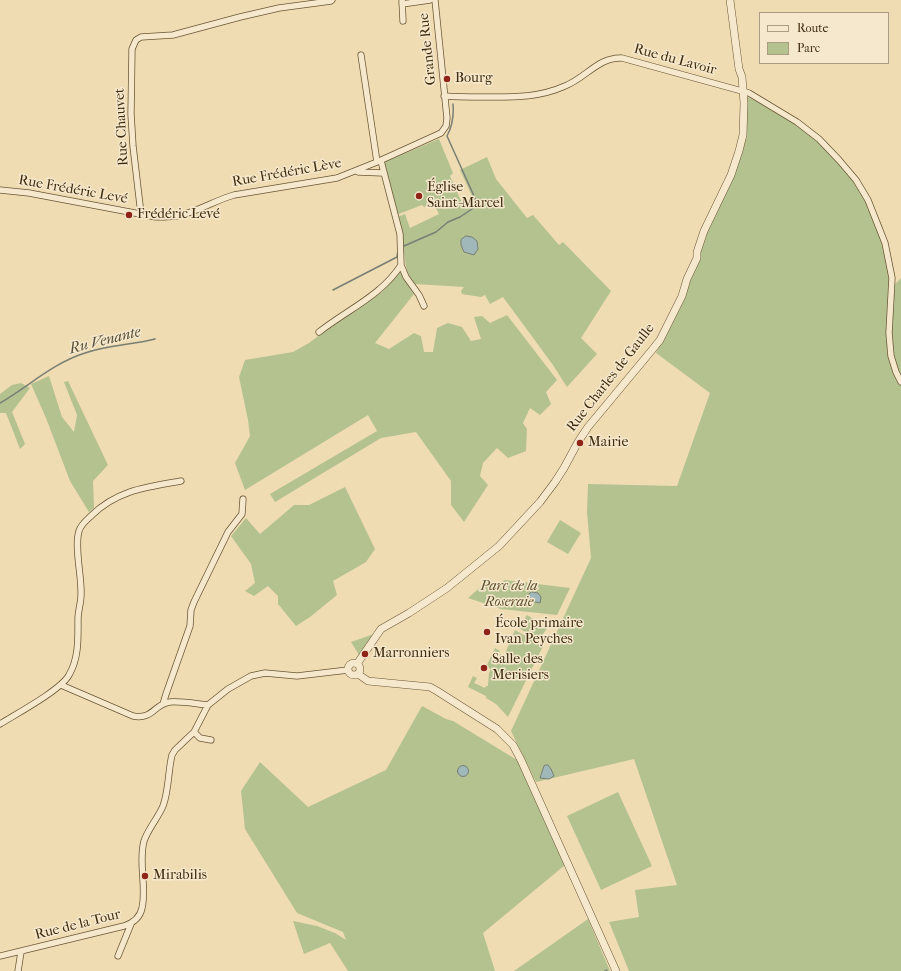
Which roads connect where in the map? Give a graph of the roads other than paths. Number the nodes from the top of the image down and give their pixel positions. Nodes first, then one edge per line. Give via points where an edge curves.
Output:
1 (332, 0) edge
2 (430, 0) edge
3 (435, 0) edge
4 (730, 0) edge
5 (402, 2) edge
6 (403, 21) dead end
7 (361, 55) dead end
8 (742, 90) junction
9 (444, 96) junction
10 (379, 162) junction
11 (356, 172) junction
12 (383, 173) junction
13 (0, 190) edge
14 (141, 214) junction
15 (401, 265) junction
16 (424, 306) dead end
17 (319, 332) dead end
18 (901, 382) edge
19 (181, 481) dead end
20 (243, 498) dead end
21 (357, 664) junction
22 (348, 670) junction
23 (358, 674) junction
24 (60, 685) junction
25 (163, 704) junction
26 (208, 705) junction
27 (0, 724) edge
28 (194, 732) junction
29 (211, 740) dead end
30 (131, 924) junction
31 (22, 952) junction
32 (0, 956) edge
33 (118, 956) dead end
34 (18, 971) edge
35 (616, 971) edge

1 - 14 street, Rue Chauvet via 279,8 173,35 136,40 132,49 131,114
2 - 5 street
3 - 9 street, Grande Rue
4 - 8 street, Rue Charles de Gaulle
5 - 6 street
7 - 10 street
8 - 9 street, Rue du Lavoir via 701,81 631,60 614,58 597,64 566,86 538,95
8 - 18 street, Rue du Lavoir via 819,139 856,180 868,200 885,243 892,278 889,333 892,356
8 - 21 street, Rue Charles de Gaulle via 743,135 731,175 704,231 682,296 660,340 588,427 546,493 499,546 447,588 381,629
9 - 10 street, Rue Frédéric Lève via 447,118 442,133
10 - 11 street, Rue Frédéric Lève
10 - 12 street
11 - 12 street
11 - 14 street, Rue Frédéric Lève via 326,181 234,194 180,216 156,217
12 - 15 street via 400,234
13 - 14 street, Rue Frédéric Levé
15 - 16 street
15 - 17 street via 388,283 377,292
19 - 24 street via 146,487 115,497 84,522 79,530 77,540 82,597 78,617 77,654 69,676
20 - 25 street via 242,514 228,532 194,602 190,626
21 - 22 street via 350,664
21 - 23 street via 360,669
22 - 23 street via 353,675
22 - 26 street, Rue de la Tour via 297,676 257,674 228,689
23 - 35 street via 368,681 430,687 507,738 521,760
24 - 25 street via 141,718
24 - 27 street
25 - 26 street via 170,702
26 - 28 street, Rue de la Tour
28 - 29 street via 200,738
28 - 30 street, Rue de la Tour via 172,755 163,806 144,841 142,908 140,915
30 - 31 street, Rue de la Tour
30 - 33 street
31 - 32 street, Rue de la Tour
31 - 34 street

